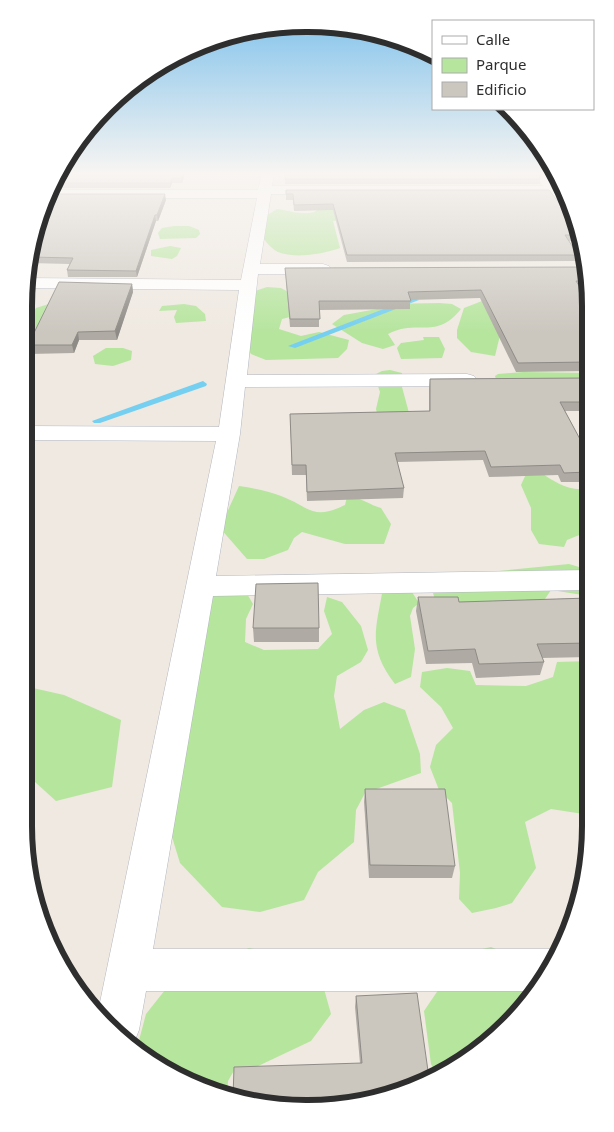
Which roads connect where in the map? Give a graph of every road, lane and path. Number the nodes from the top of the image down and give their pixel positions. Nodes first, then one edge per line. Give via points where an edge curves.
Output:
1 (258, 227) edge
2 (340, 269) edge
3 (249, 277) junction
4 (34, 283) edge
5 (490, 380) edge
6 (236, 381) junction
7 (32, 433) edge
8 (229, 434) junction
9 (582, 580) edge
10 (202, 586) junction
11 (129, 970) junction
12 (540, 970) edge
13 (118, 1024) edge

1 - 3 street
2 - 3 street
3 - 4 street
3 - 6 street
5 - 6 street
6 - 8 street
7 - 8 street
8 - 10 street
9 - 10 street
10 - 11 street
11 - 12 street
11 - 13 street

